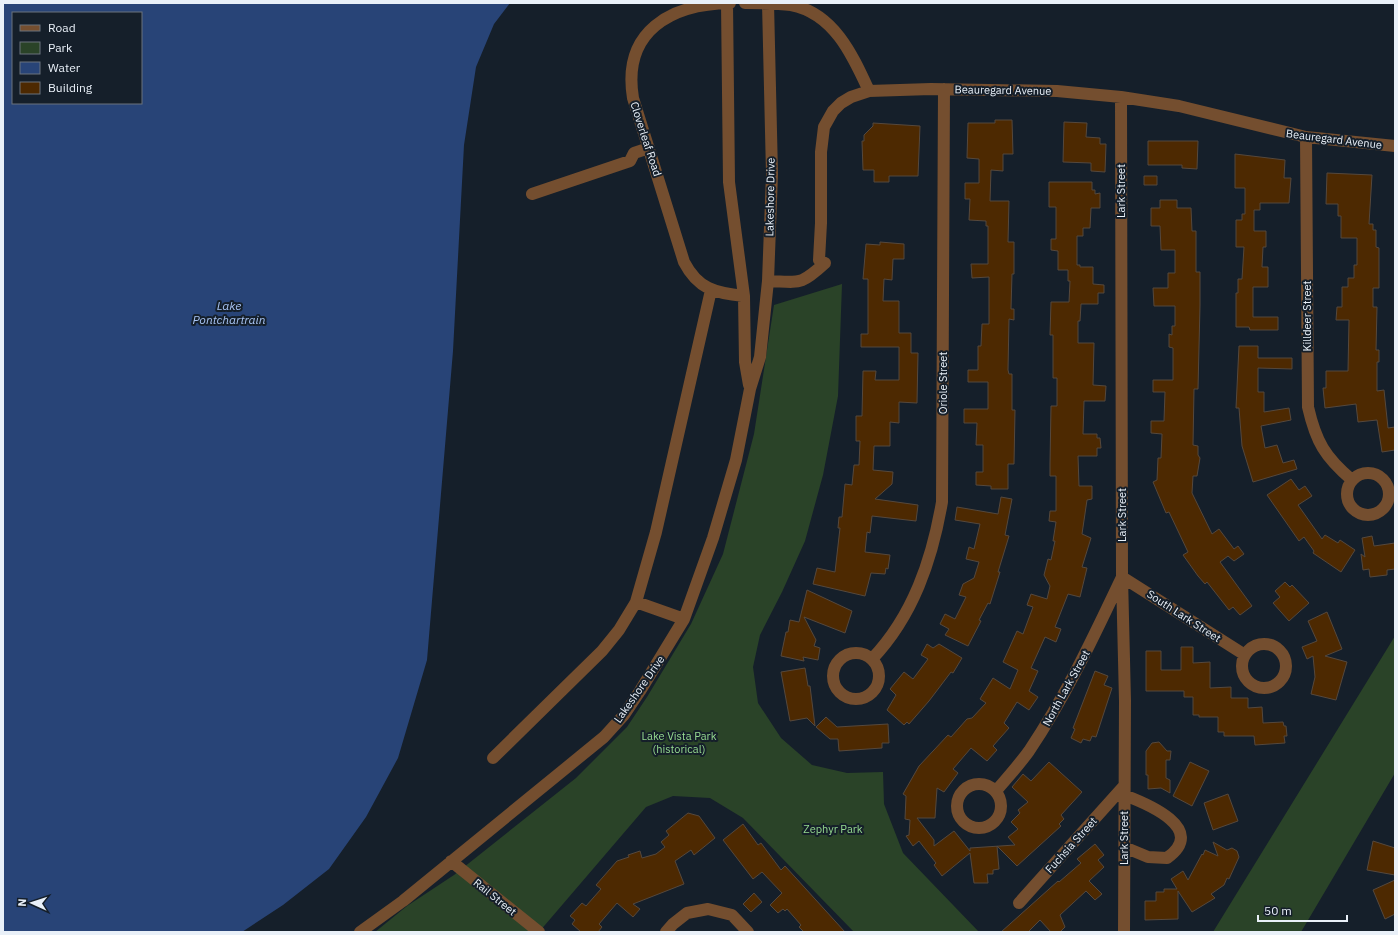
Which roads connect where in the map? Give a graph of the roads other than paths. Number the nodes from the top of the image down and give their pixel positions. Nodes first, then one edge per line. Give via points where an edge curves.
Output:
1 (729, 3) edge
2 (745, 3) edge
3 (768, 3) edge
4 (944, 89) junction
5 (869, 90) junction
6 (1121, 97) junction
7 (1306, 137) junction
8 (1395, 146) edge
9 (649, 148) junction
10 (532, 194) dead end
11 (768, 281) junction
12 (712, 290) junction
13 (744, 296) junction
14 (750, 389) junction
15 (1352, 480) dead end
16 (1122, 577) junction
17 (636, 602) junction
18 (684, 620) junction
19 (1245, 655) dead end
20 (872, 659) dead end
21 (493, 758) dead end
22 (996, 791) dead end
23 (1124, 791) junction
24 (1124, 847) junction
25 (451, 861) junction
26 (1019, 903) dead end
27 (360, 932) edge
28 (539, 932) edge
29 (666, 932) edge
30 (748, 932) edge
31 (1124, 932) edge

1 - 9 street, Cloverleaf Road via 700,5 674,12 656,26 640,46 633,63 631,88
1 - 13 street, Lakeshore Drive via 729,182
2 - 5 street via 793,6 824,20 854,58
3 - 11 street, Lakeshore Drive via 772,174
4 - 5 street, Beauregard Avenue
4 - 6 street, Beauregard Avenue via 1057,91
4 - 20 street, Oriole Street via 942,502 936,538 917,591 885,646
5 - 11 street, Beauregard Avenue via 841,104 833,111 824,127 821,152 819,260 825,263 801,282
6 - 7 street, Beauregard Avenue via 1179,106
6 - 16 street, Lark Street
7 - 8 street, Beauregard Avenue
7 - 15 street, Killdeer Street via 1308,407 1313,428 1325,454
9 - 10 street via 634,153 630,161
9 - 12 street, Cloverleaf Road via 684,262 696,280
11 - 14 street, Lakeshore Drive via 760,357
12 - 13 street, Cloverleaf Road
12 - 17 street via 656,532
13 - 14 street, Lakeshore Drive via 745,362
14 - 18 street, Lakeshore Drive via 736,460 714,538
16 - 19 street, South Lark Street
16 - 22 street, North Lark Street via 1079,667 1045,726 1028,752
16 - 23 street, Lark Street
17 - 18 street
17 - 21 street via 602,651
18 - 25 street, Lakeshore Drive via 624,715 604,737
23 - 24 street, Lark Street
23 - 24 street via 1172,820 1178,826 1181,838 1178,847 1167,858 1148,857
23 - 26 street, Fuchsia Street
24 - 31 street, Lark Street
25 - 27 street, Lakeshore Drive via 403,901
25 - 28 street, Rail Street
29 - 30 street via 687,913 708,909 732,915

